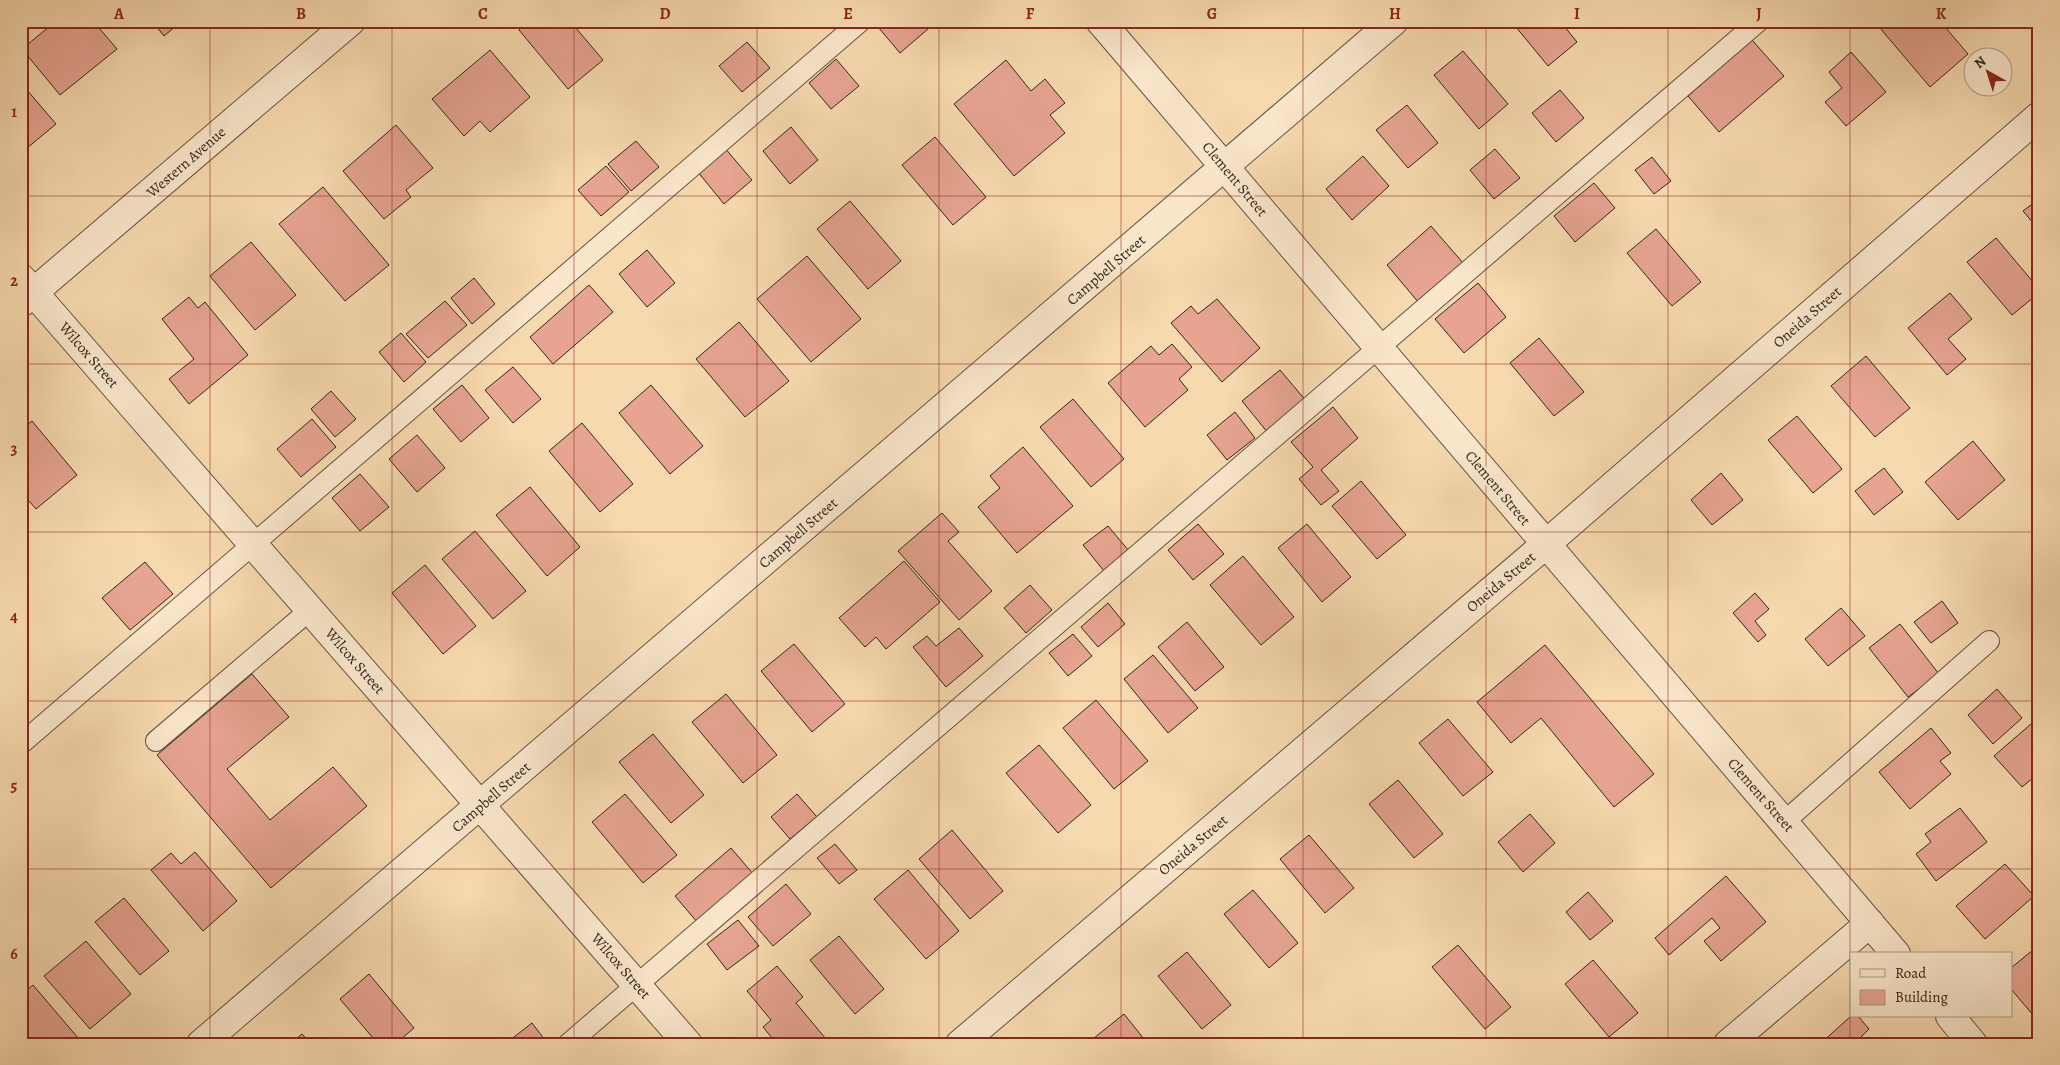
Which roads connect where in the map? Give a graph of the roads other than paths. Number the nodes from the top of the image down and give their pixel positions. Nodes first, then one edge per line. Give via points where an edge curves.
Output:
1 (351, 21) edge
2 (861, 21) edge
3 (1100, 21) edge
4 (1394, 21) edge
5 (1760, 21) edge
6 (2039, 116) edge
7 (1225, 167) junction
8 (25, 291) edge
9 (1378, 347) junction
10 (254, 544) junction
11 (1546, 544) junction
12 (310, 610) junction
13 (1989, 641) dead end
14 (156, 741) dead end
15 (21, 744) edge
16 (481, 806) junction
17 (1784, 822) junction
18 (1870, 923) junction
19 (1894, 952) edge
20 (637, 985) junction
21 (1952, 1018) edge
22 (201, 1044) edge
23 (568, 1044) edge
24 (688, 1044) edge
25 (960, 1044) edge
26 (1728, 1044) edge
27 (1973, 1044) edge

1 - 8 street, Western Avenue
2 - 10 lane
3 - 7 street, Clement Street
4 - 7 street, Campbell Street
5 - 9 lane
6 - 11 street, Oneida Street
7 - 9 street, Clement Street
7 - 16 street, Campbell Street
8 - 10 street, Wilcox Street
9 - 11 street, Clement Street
9 - 20 lane
10 - 12 street, Wilcox Street
10 - 15 lane
11 - 17 street, Clement Street
11 - 25 street, Oneida Street
12 - 14 lane
12 - 16 street, Wilcox Street
13 - 17 lane
16 - 20 street, Wilcox Street
16 - 22 street, Campbell Street
17 - 18 street, Clement Street
18 - 19 street, Clement Street
18 - 26 street
20 - 23 lane
20 - 24 street, Wilcox Street
21 - 27 street

